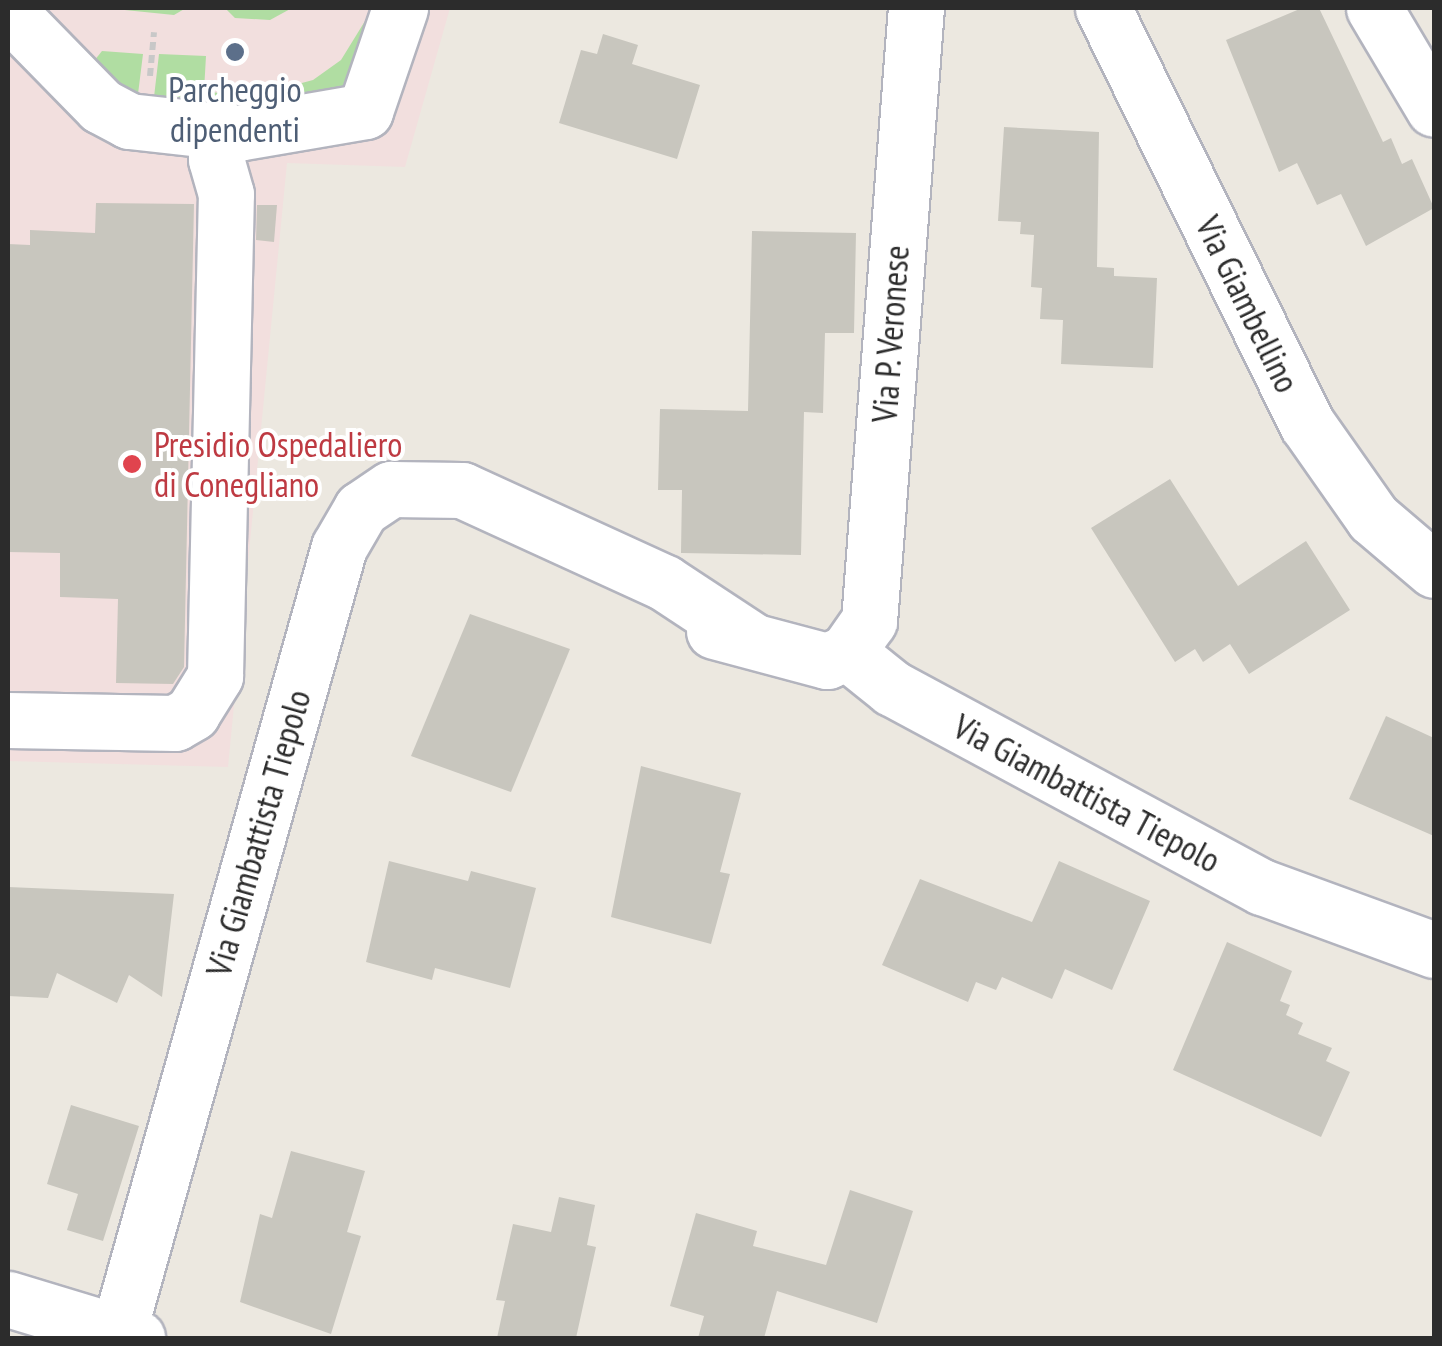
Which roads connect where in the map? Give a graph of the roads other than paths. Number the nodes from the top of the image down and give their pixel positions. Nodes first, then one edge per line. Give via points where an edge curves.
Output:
1 (400, 8) edge
2 (916, 8) edge
3 (1104, 8) edge
4 (1374, 8) edge
5 (8, 11) edge
6 (1434, 109) edge
7 (216, 130) junction
8 (1434, 570) edge
9 (846, 652) junction
10 (8, 720) edge
11 (1434, 950) edge
12 (8, 1299) edge
13 (127, 1336) edge

1 - 7 street via 365,111 276,128
2 - 9 street, Via P. Veronese via 872,606 862,637
3 - 8 street, Via Giambellino via 1307,424 1374,518
4 - 6 street
5 - 7 street via 115,114
7 - 10 street via 226,194 216,676 192,714 175,722
9 - 11 street, Via Giambattista Tiepolo via 892,688 1262,888
9 - 13 street, Via Giambattista Tiepolo via 809,661 750,639 664,584 462,490 390,489 360,508 339,548
12 - 13 street

